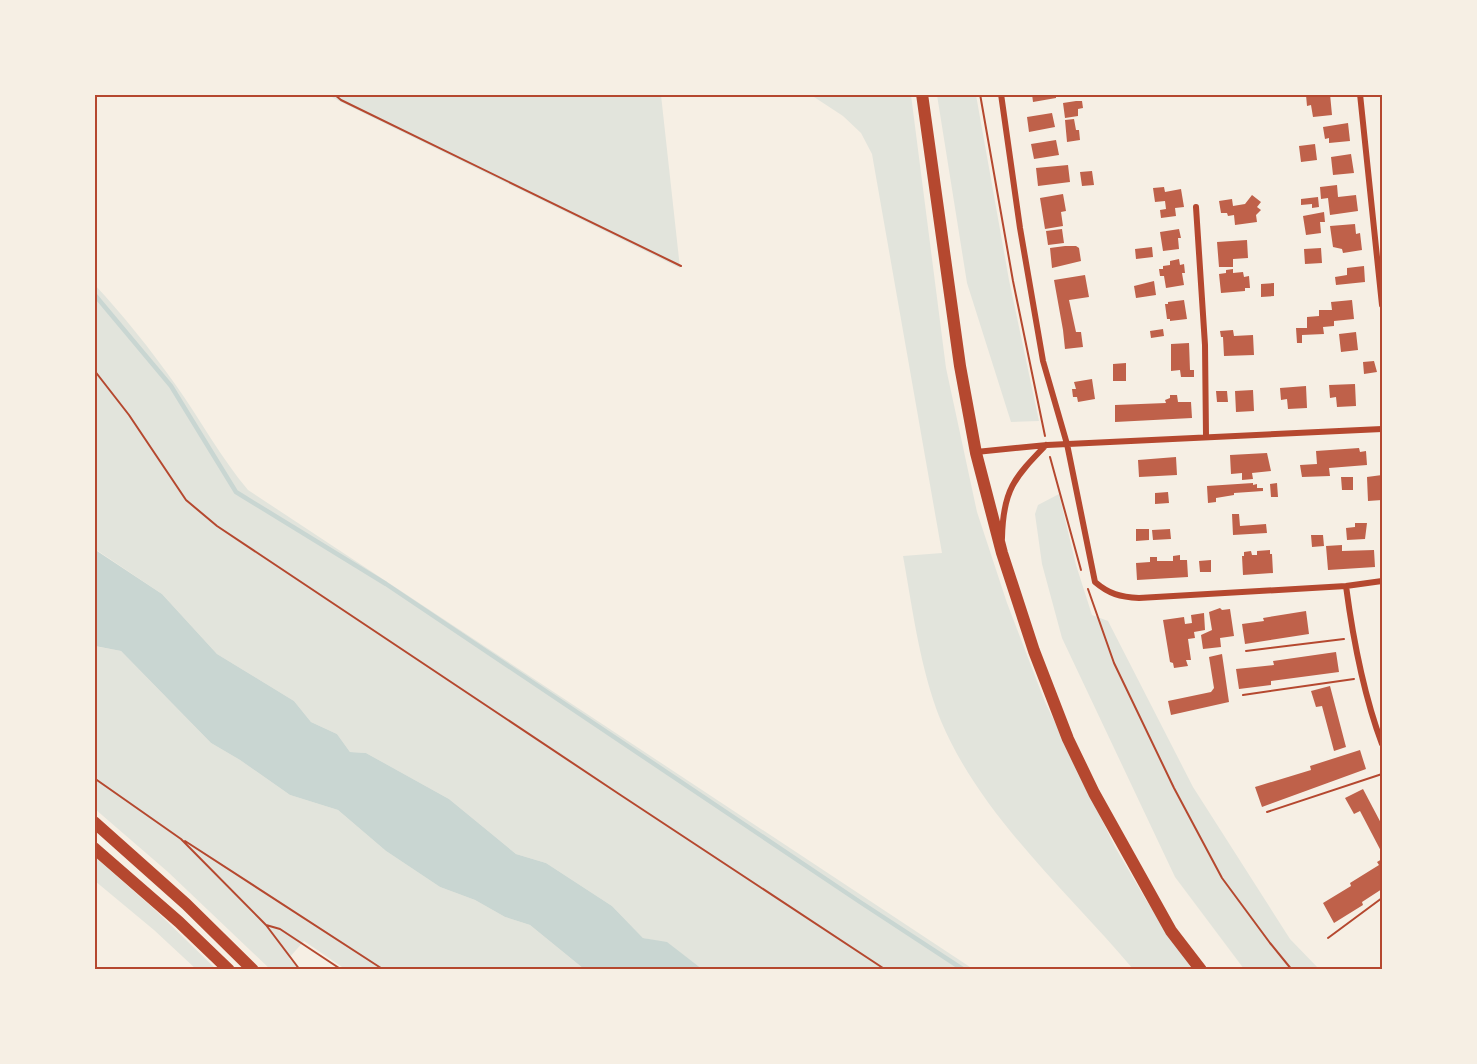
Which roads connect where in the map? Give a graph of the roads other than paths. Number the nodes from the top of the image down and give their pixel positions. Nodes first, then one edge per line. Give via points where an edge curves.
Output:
1 (922, 94) edge
2 (1001, 94) edge
3 (1360, 94) edge
4 (1196, 207) dead end
5 (1383, 305) edge
6 (1383, 429) edge
7 (1206, 436) junction
8 (1066, 444) junction
9 (1047, 445) junction
10 (976, 453) junction
11 (1002, 553) junction
12 (1383, 581) edge
13 (1346, 585) junction
14 (1383, 744) edge
15 (94, 822) edge
16 (94, 848) edge
17 (229, 969) edge
18 (253, 969) edge
19 (1201, 969) edge

1 - 10 main road
2 - 8 street via 1043,361
3 - 5 street
4 - 7 street
6 - 7 street
7 - 8 street
8 - 9 street
8 - 13 street via 1095,582 1106,591 1139,598
9 - 10 street
9 - 11 street via 1012,484 1002,513
10 - 11 main road
11 - 19 main road via 1034,651 1094,794 1171,931
12 - 13 street
13 - 14 street via 1353,638
15 - 18 main road
16 - 17 main road

